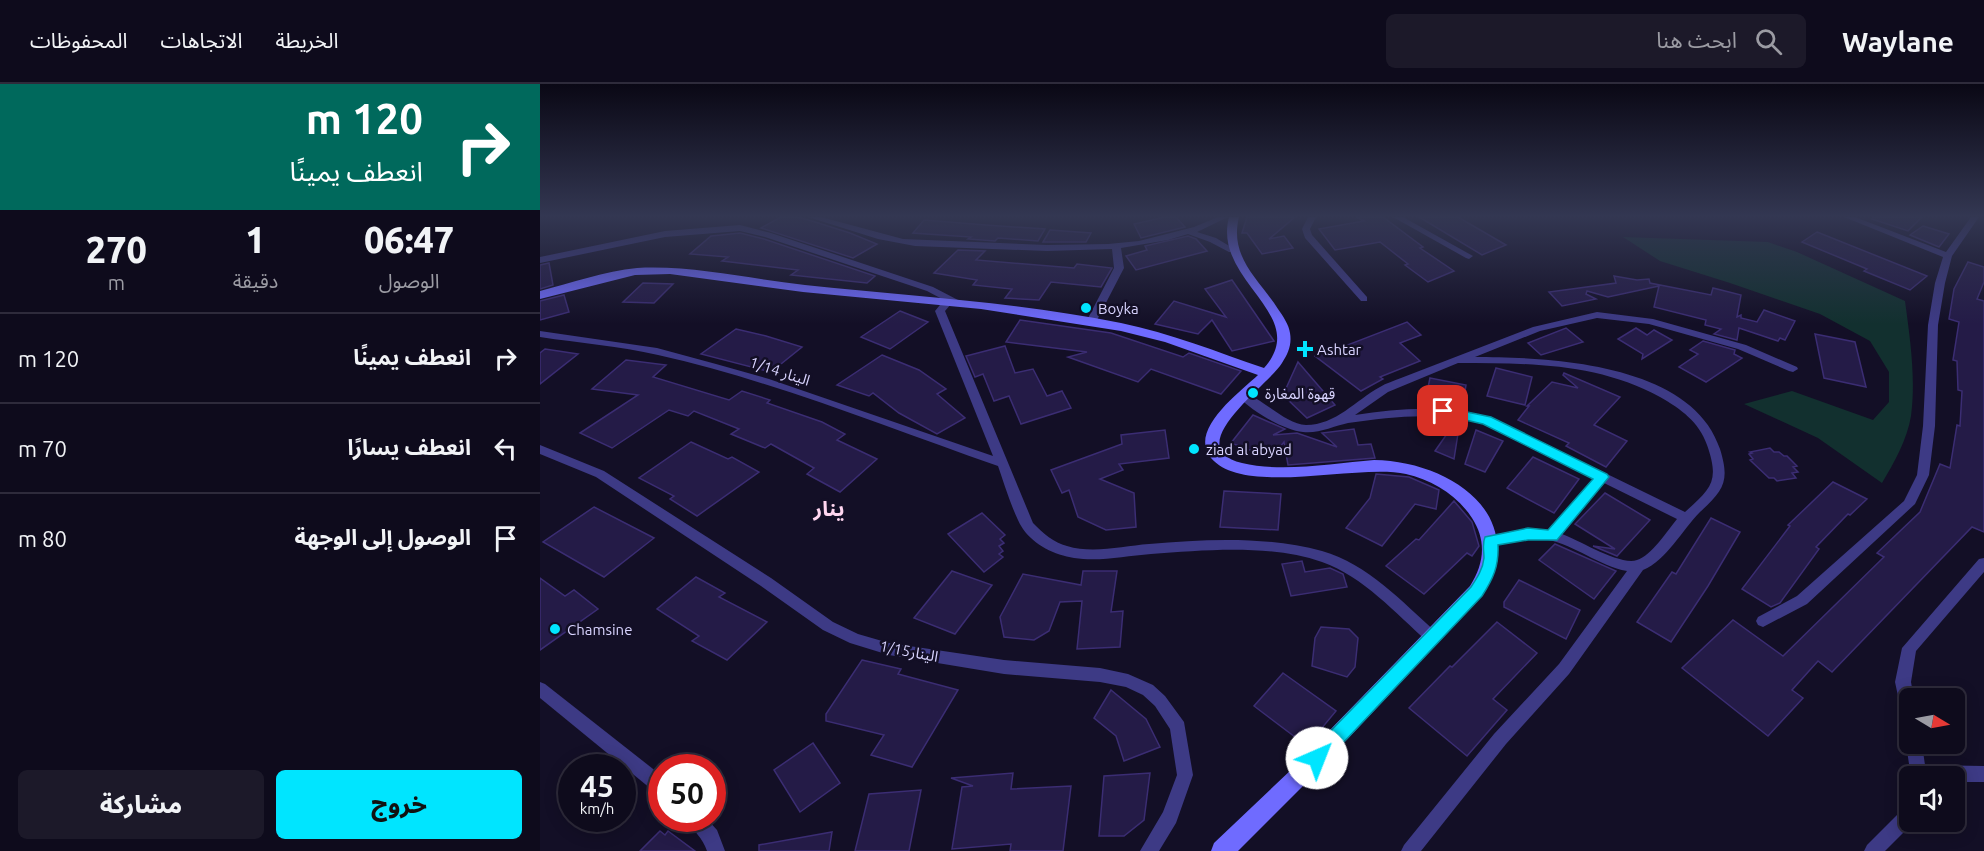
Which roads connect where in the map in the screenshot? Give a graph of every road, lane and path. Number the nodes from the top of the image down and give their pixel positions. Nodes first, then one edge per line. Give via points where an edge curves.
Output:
1 (575, 253) edge
2 (821, 253) edge
3 (1117, 253) edge
4 (1234, 253) edge
5 (1323, 253) edge
6 (1463, 253) edge
7 (1940, 253) edge
8 (1950, 253) edge
9 (1469, 256) dead end
10 (1948, 256) junction
11 (540, 260) edge
12 (540, 295) edge
13 (1364, 299) dead end
14 (952, 302) junction
15 (1091, 322) junction
16 (540, 334) edge
17 (1456, 360) junction
18 (1793, 369) dead end
19 (1267, 374) junction
20 (1244, 397) junction
21 (1337, 421) junction
22 (540, 449) edge
23 (1004, 464) junction
24 (1602, 477) junction
25 (1686, 518) junction
26 (1552, 536) junction
27 (1491, 541) junction
28 (1984, 563) edge
29 (1638, 566) junction
30 (1763, 621) dead end
31 (1432, 637) junction
32 (1904, 688) edge
33 (540, 689) edge
34 (1965, 774) edge
35 (1984, 774) edge
36 (648, 776) edge
37 (1899, 825) edge
38 (707, 832) edge
39 (716, 851) edge
40 (1149, 851) edge
41 (1222, 851) edge
42 (1410, 851) edge
43 (1873, 851) edge

1 - 11 street
2 - 14 street via 930,289
3 - 15 street via 1119,268
4 - 19 main road via 1264,295 1284,333 1285,345
5 - 13 street
6 - 9 street
7 - 10 street
8 - 10 street
10 - 30 street via 1933,325 1923,475 1909,504 1802,600
12 - 14 main road via 609,277 657,270
14 - 15 main road
14 - 23 street via 940,311
15 - 19 main road via 1144,332
16 - 23 street, الينار 1/14 via 657,351 712,366
17 - 18 street via 1538,329 1597,315 1650,321 1742,347
17 - 21 street via 1384,389
17 - 25 street via 1541,362 1601,370 1628,376 1683,406 1710,438 1720,476 1712,494
19 - 20 main road
20 - 21 street via 1300,428
20 - 27 main road via 1224,415 1213,435 1213,451 1230,465 1263,472 1374,465 1420,472 1448,485 1467,500 1486,526
21 - 24 street via 1418,410 1467,414
22 - 40 street, الينار1/15 via 600,474 828,626 855,639 889,649 1005,667 1100,675 1148,690 1178,727 1185,775 1170,817
23 - 31 street via 1028,526 1047,544 1072,553 1191,546 1292,549 1352,570
24 - 25 street
24 - 26 street
25 - 29 street
26 - 27 street via 1528,534
26 - 29 street via 1622,564
27 - 31 main road via 1487,576
28 - 32 street via 1909,648
29 - 42 street via 1564,669 1500,739
31 - 41 main road via 1300,776
33 - 36 street
34 - 35 street
37 - 43 street
38 - 39 street

